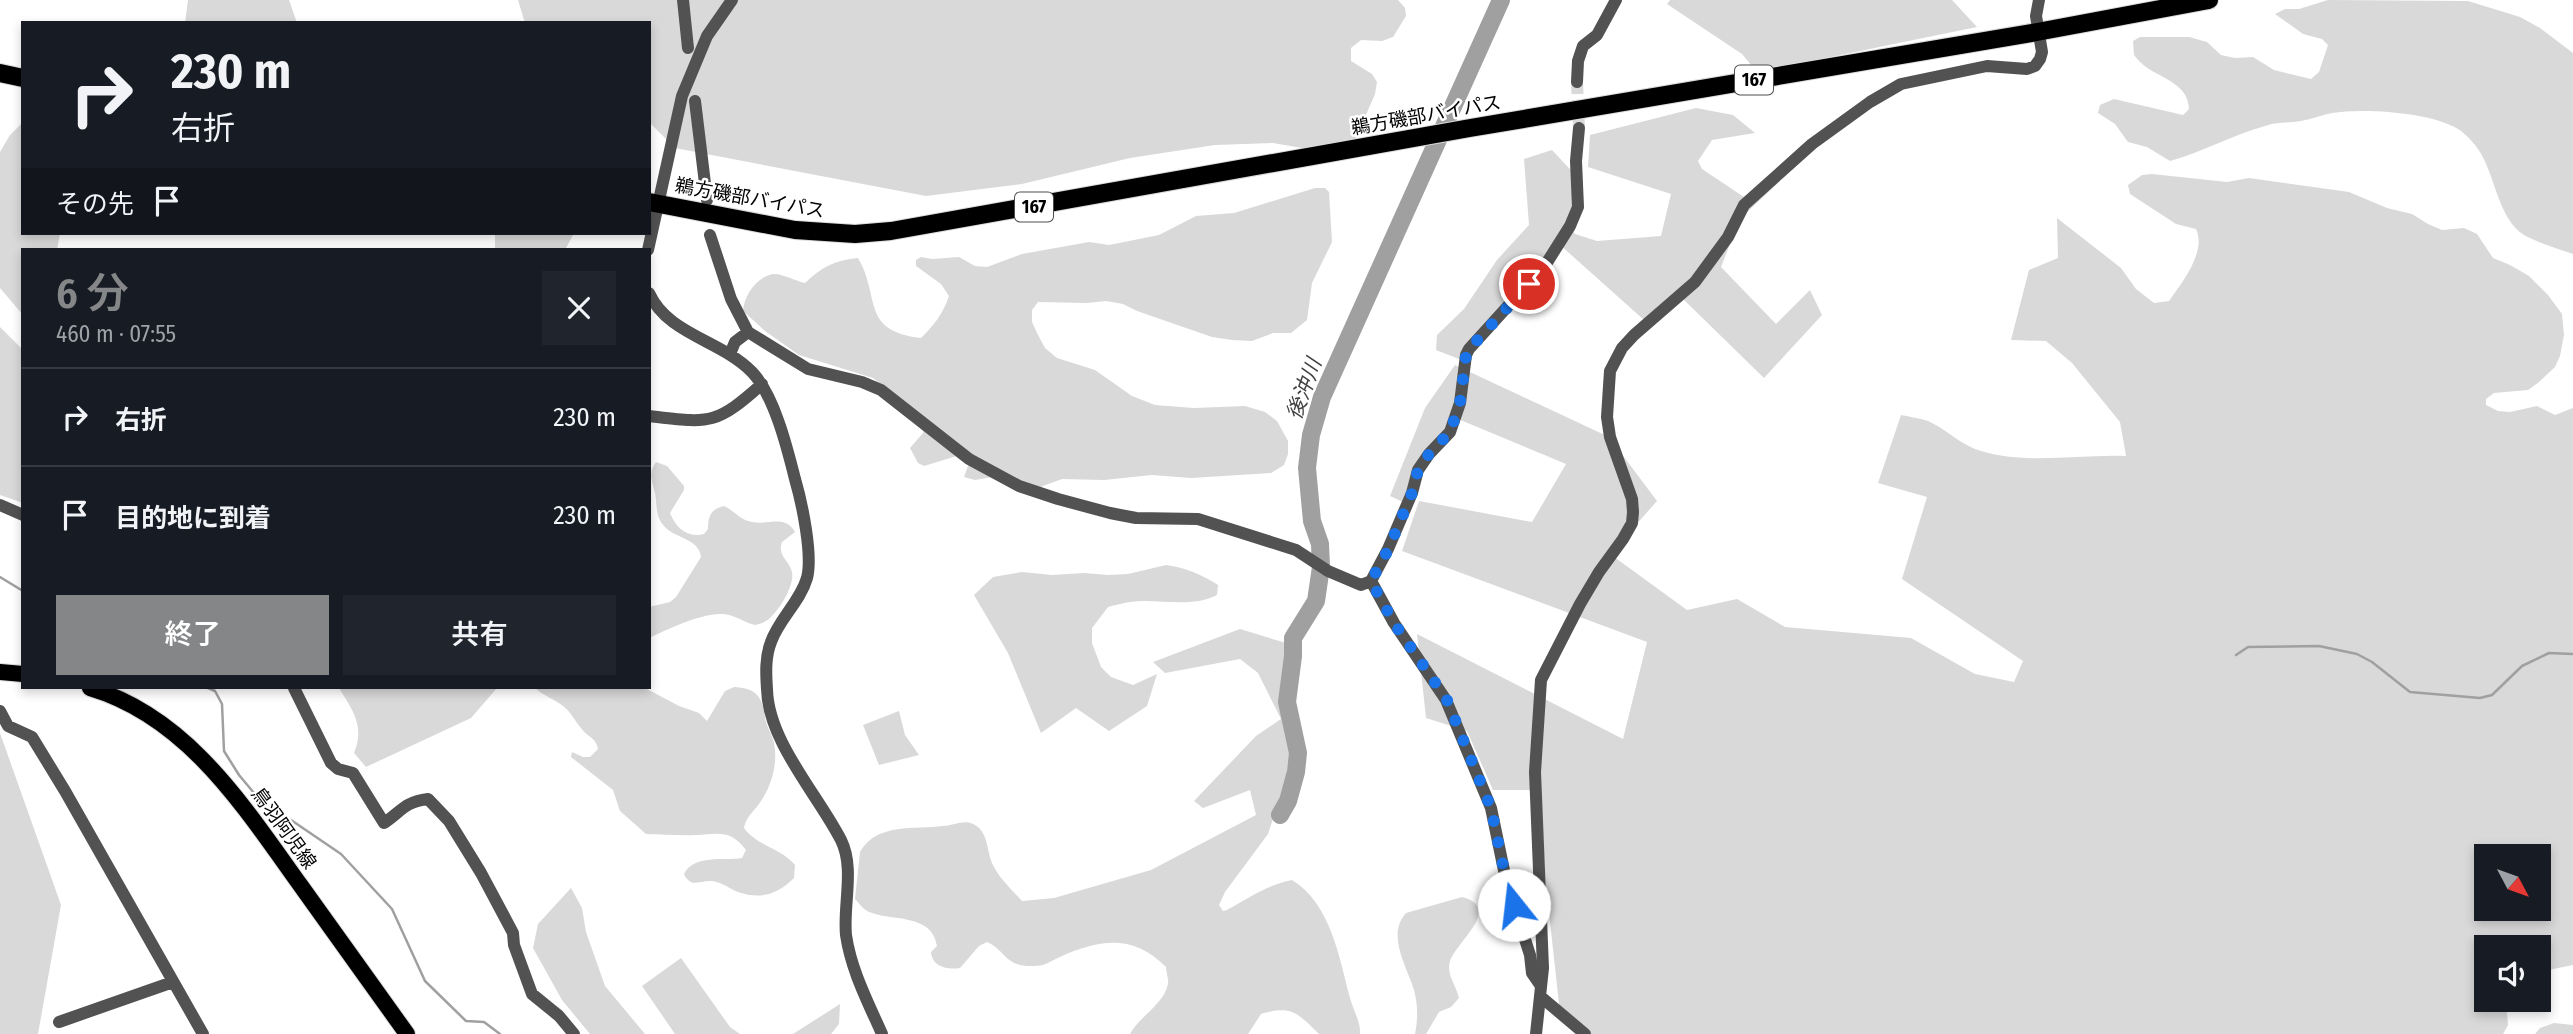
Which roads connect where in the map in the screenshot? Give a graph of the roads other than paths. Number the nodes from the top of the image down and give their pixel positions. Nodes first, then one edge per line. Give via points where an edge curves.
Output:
1 (683, 0) edge
2 (732, 0) edge
3 (1616, 0) edge
4 (2039, 0) edge
5 (2209, 0) edge
6 (2037, 32) junction
7 (688, 48) tunnel mouth
8 (0, 73) edge
9 (21, 78) edge
10 (1577, 82) tunnel mouth
11 (695, 101) tunnel mouth
12 (1578, 128) tunnel mouth
13 (707, 200) dead end
14 (654, 203) edge
15 (651, 226) edge
16 (710, 235) dead end
17 (651, 297) edge
18 (748, 332) junction
19 (730, 354) junction
20 (762, 384) junction
21 (651, 416) edge
22 (0, 505) edge
23 (21, 514) edge
24 (1371, 581) junction
25 (0, 672) edge
26 (21, 674) edge
27 (93, 689) edge
28 (294, 689) edge
29 (0, 711) edge
30 (173, 982) junction
31 (1541, 991) junction
32 (59, 1022) dead end
33 (203, 1034) edge
34 (407, 1034) edge
35 (574, 1034) edge
36 (882, 1034) edge
37 (1536, 1034) edge
38 (1585, 1034) edge

1 - 7 street
2 - 14 street via 707,36 688,79
3 - 10 street via 1597,35 1583,46
4 - 6 street
5 - 6 highway, 鵜方磯部バイパス / 167
6 - 14 highway, 鵜方磯部バイパス / 167 via 891,232 795,230
6 - 31 street via 2042,52 2035,66 1987,66 1901,84 1812,144 1744,205 1728,237 1695,282 1622,348 1610,371 1607,417 1632,499 1632,523 1580,604 1541,680 1535,772 1544,968
8 - 9 highway
11 - 13 street
12 - 24 street via 1578,207 1570,226 1546,264 1469,349 1450,432 1418,470 1388,550
14 - 15 street
16 - 18 street via 731,299
17 - 19 street via 665,318
18 - 19 street via 735,342
18 - 24 street via 808,369 881,390 969,459 1019,486 1136,518 1198,519 1296,550 1350,582 1361,585
19 - 20 street
20 - 21 street via 723,416 698,422
20 - 36 street via 796,480 810,562 800,594 771,640 766,693 786,749 842,842 847,937 856,975
22 - 23 street
24 - 31 street via 1447,700 1491,808 1506,880
25 - 26 main road
27 - 34 main road, 鳥羽阿児線 via 152,718 213,768
28 - 35 street via 331,763 353,773 384,823 402,806 428,799 449,821 513,933 532,994
29 - 30 street via 8,726 32,737
30 - 32 street
30 - 33 street
31 - 37 street
31 - 38 street

